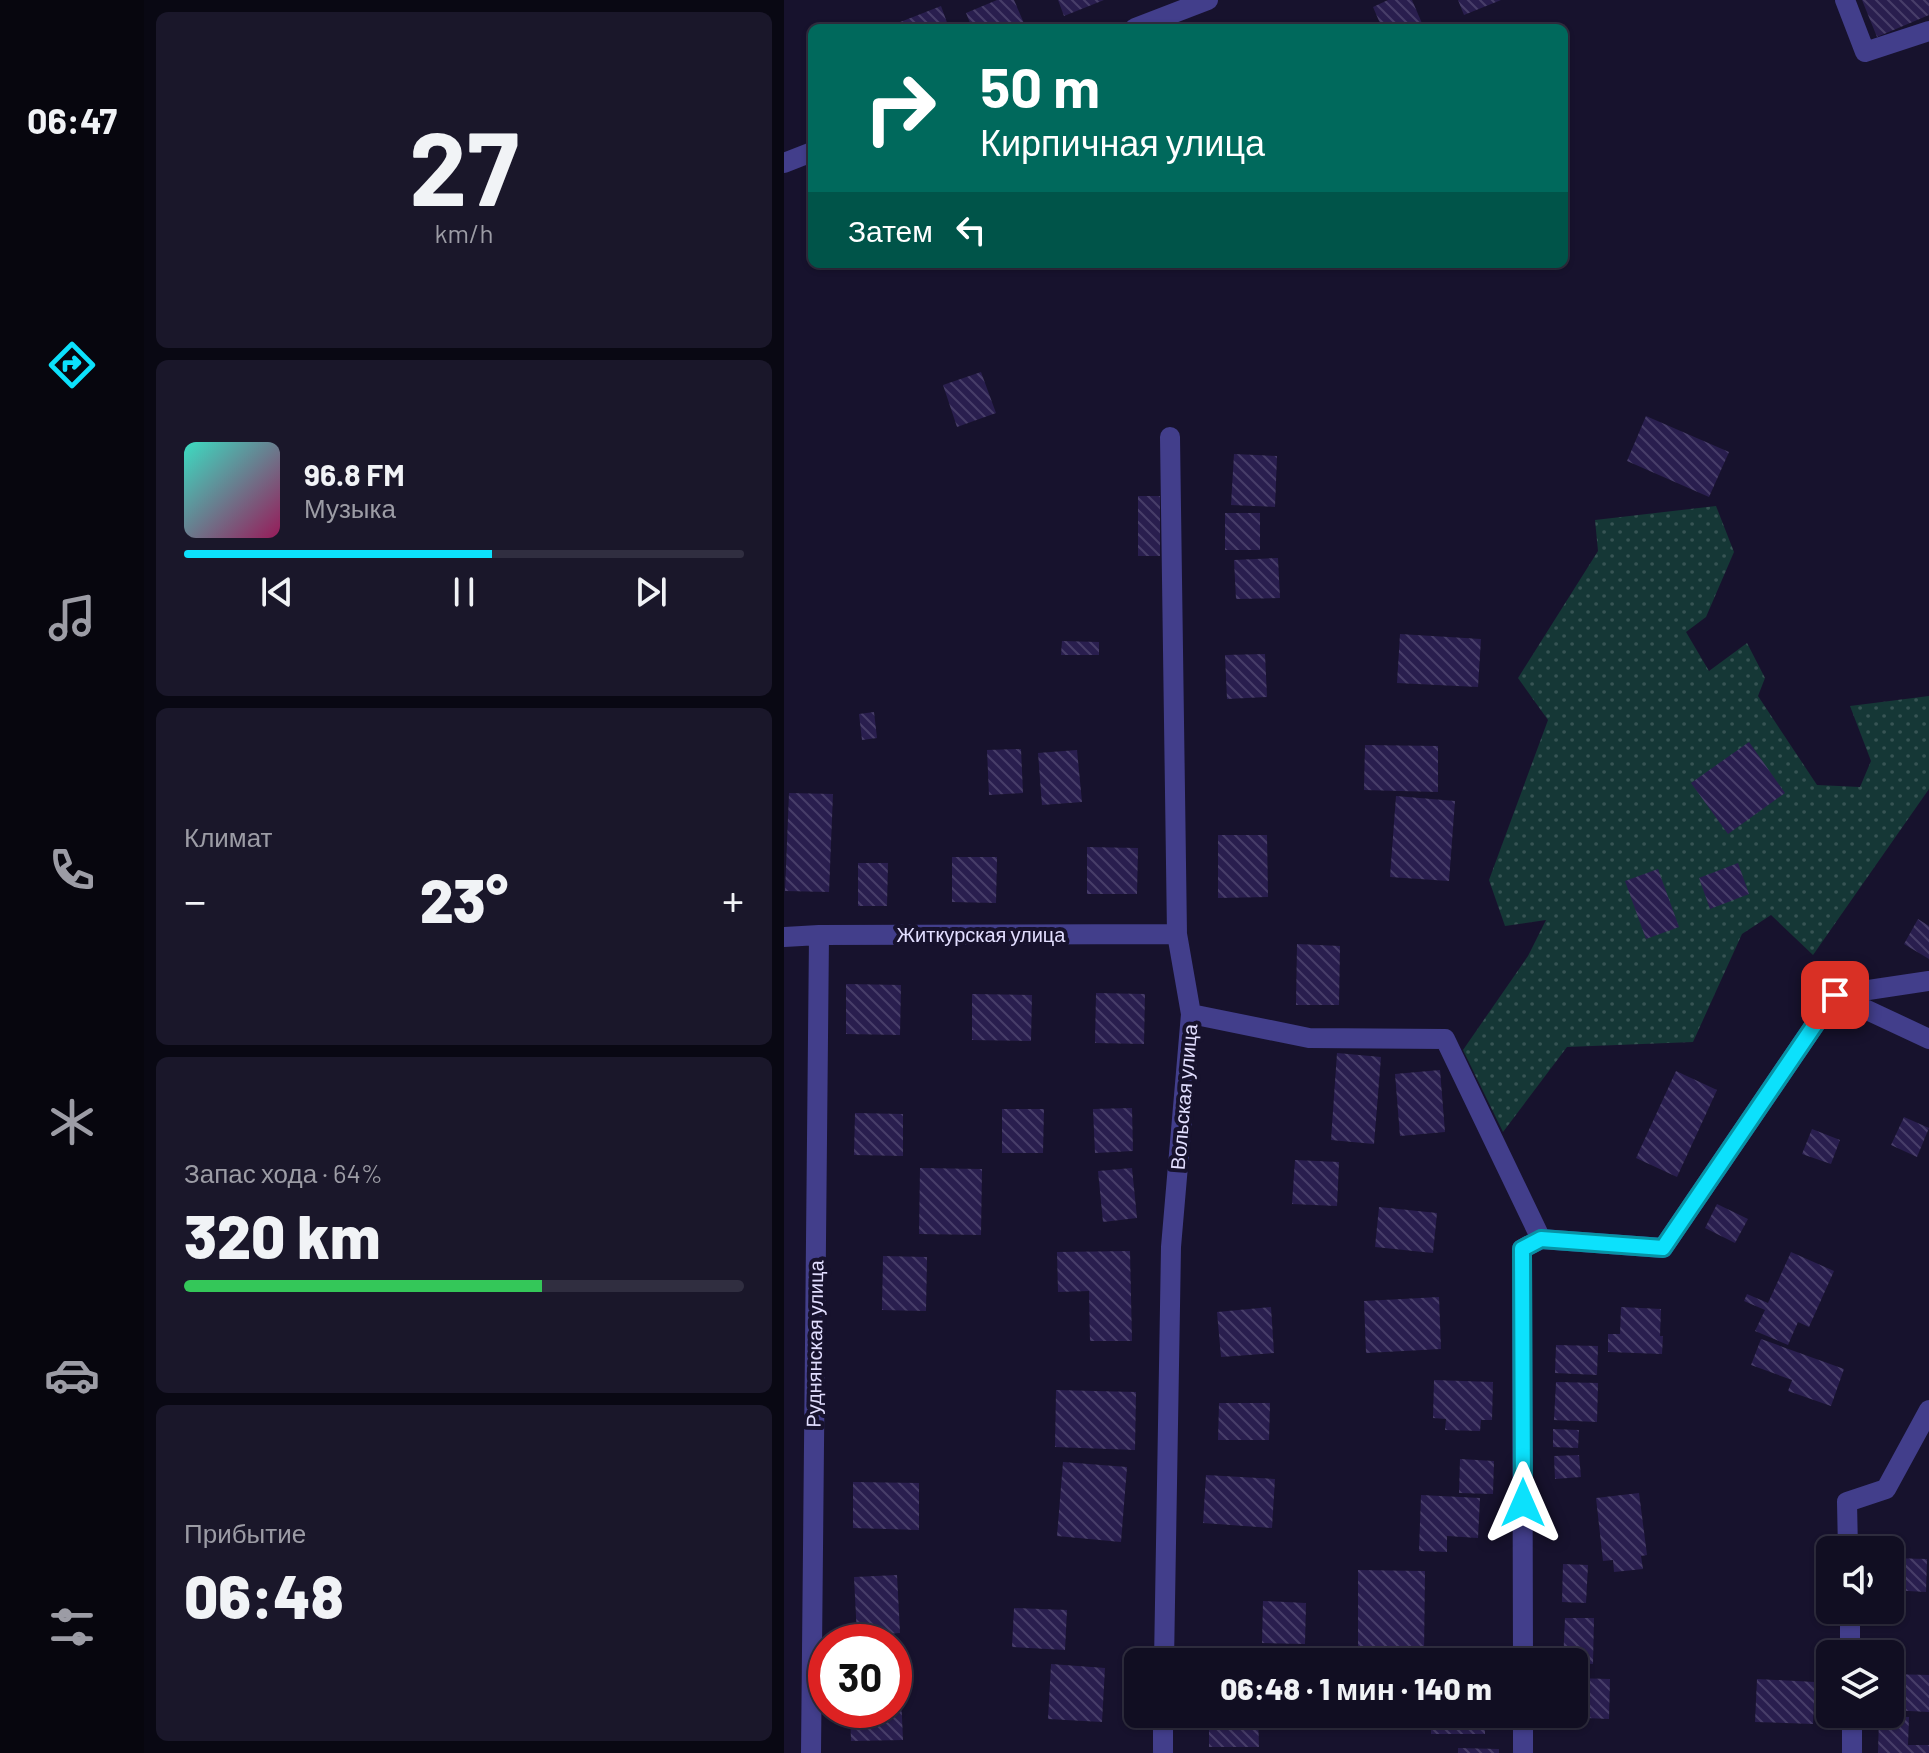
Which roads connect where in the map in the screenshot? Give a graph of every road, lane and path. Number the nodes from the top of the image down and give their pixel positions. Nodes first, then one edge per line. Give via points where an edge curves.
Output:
1 (1208, 0) edge
2 (1845, 0) edge
3 (1145, 24) edge
4 (1929, 31) edge
5 (808, 154) edge
6 (784, 163) edge
7 (1170, 437) dead end
8 (1177, 934) junction
9 (819, 935) junction
10 (784, 937) edge
11 (1929, 981) edge
12 (1835, 995) junction
13 (1191, 1014) junction
14 (1929, 1039) edge
15 (1541, 1239) junction
16 (1929, 1410) edge
17 (1848, 1536) edge
18 (1164, 1648) edge
19 (1523, 1648) edge
20 (1163, 1728) edge
21 (1523, 1728) edge
22 (1852, 1728) edge
23 (811, 1753) edge
24 (1163, 1753) edge
25 (1523, 1753) edge
26 (1852, 1753) edge

1 - 3 street
2 - 4 street via 1865,52
5 - 6 street
7 - 8 street, Вольская улица
8 - 9 street, Житкурская улица
8 - 13 street, Вольская улица
9 - 10 street, Житкурская улица
9 - 23 street, Руднянская улица
11 - 12 street
12 - 14 street
12 - 15 street via 1663,1248
13 - 15 street via 1309,1038 1445,1039
13 - 18 street, Вольская улица via 1171,1247
15 - 19 street via 1522,1249
16 - 17 street via 1886,1489 1847,1502
20 - 24 street
21 - 25 street
22 - 26 street

